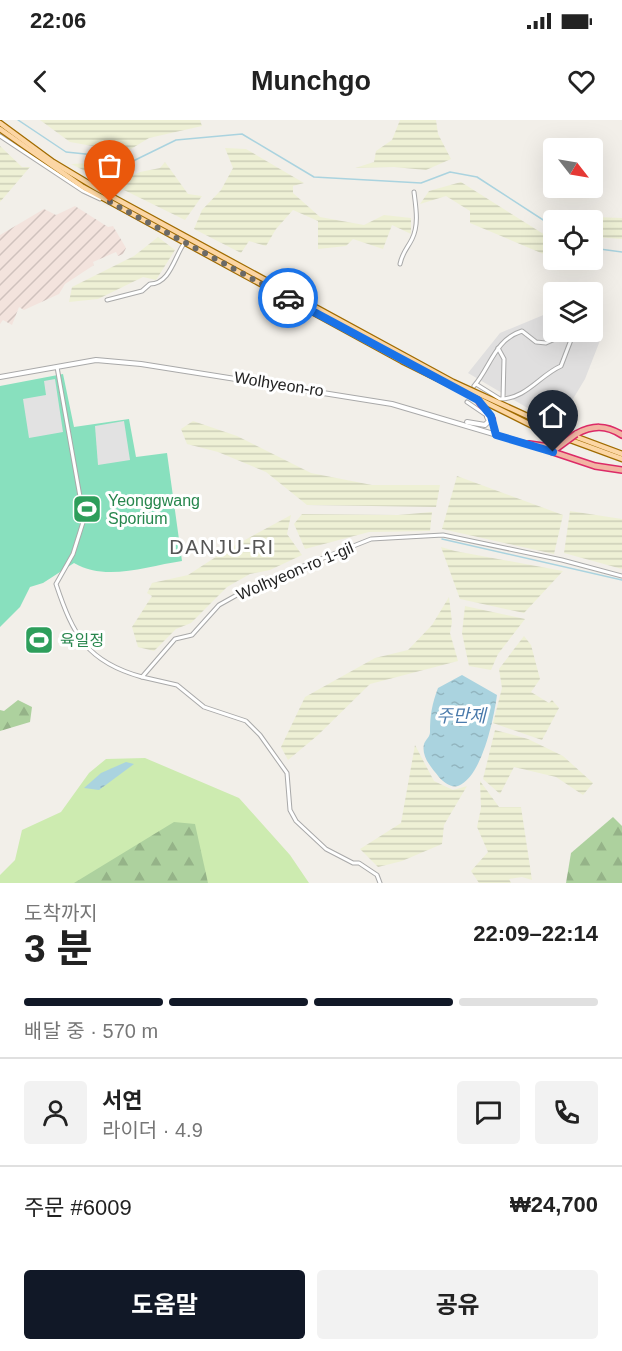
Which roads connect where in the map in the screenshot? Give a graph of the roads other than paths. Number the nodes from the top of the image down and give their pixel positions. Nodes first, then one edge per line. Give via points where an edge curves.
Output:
1 (0, 123) edge
2 (0, 129) edge
3 (0, 136) edge
4 (414, 192) dead end
5 (124, 209) junction
6 (183, 245) dead end
7 (400, 264) dead end
8 (107, 300) dead end
9 (548, 342) edge
10 (569, 342) edge
11 (498, 348) junction
12 (57, 365) junction
13 (0, 377) edge
14 (503, 399) junction
15 (478, 400) junction
16 (467, 402) dead end
17 (489, 418) junction
18 (449, 419) junction
19 (496, 435) junction
20 (622, 435) edge
21 (529, 444) joint
22 (555, 450) junction
23 (622, 454) edge
24 (622, 459) edge
25 (622, 470) edge
26 (622, 576) edge
27 (142, 677) junction
28 (380, 883) edge

1 - 23 main road via 98,189 439,374 558,430
2 - 5 main road via 67,177
3 - 5 street via 83,191
4 - 7 street via 417,226
5 - 15 main road
6 - 8 street via 165,279 142,291
9 - 11 street via 536,342 522,332
10 - 14 street via 561,366 547,372 528,390
11 - 14 street via 504,359
11 - 14 street via 475,385
12 - 13 street, Wolhyeon-ro
12 - 18 street, Wolhyeon-ro via 96,360 210,373 392,404
12 - 27 street via 84,519 73,554 56,584 85,647 116,670
15 - 17 highway
15 - 24 main road via 535,427
16 - 17 street
17 - 18 street via 485,425
17 - 19 street
18 - 19 street, Wolhyeon-ro
19 - 21 street, Wolhyeon-ro
20 - 22 highway, bridge via 600,426 589,427
21 - 22 highway
22 - 25 highway via 595,466
26 - 27 street, Wolhyeon-ro 1-gil via 443,535 371,539 253,585 219,604 192,635 175,639
27 - 28 street via 177,685 204,707 246,721 287,773 290,810 296,820 326,849 359,863 377,875

